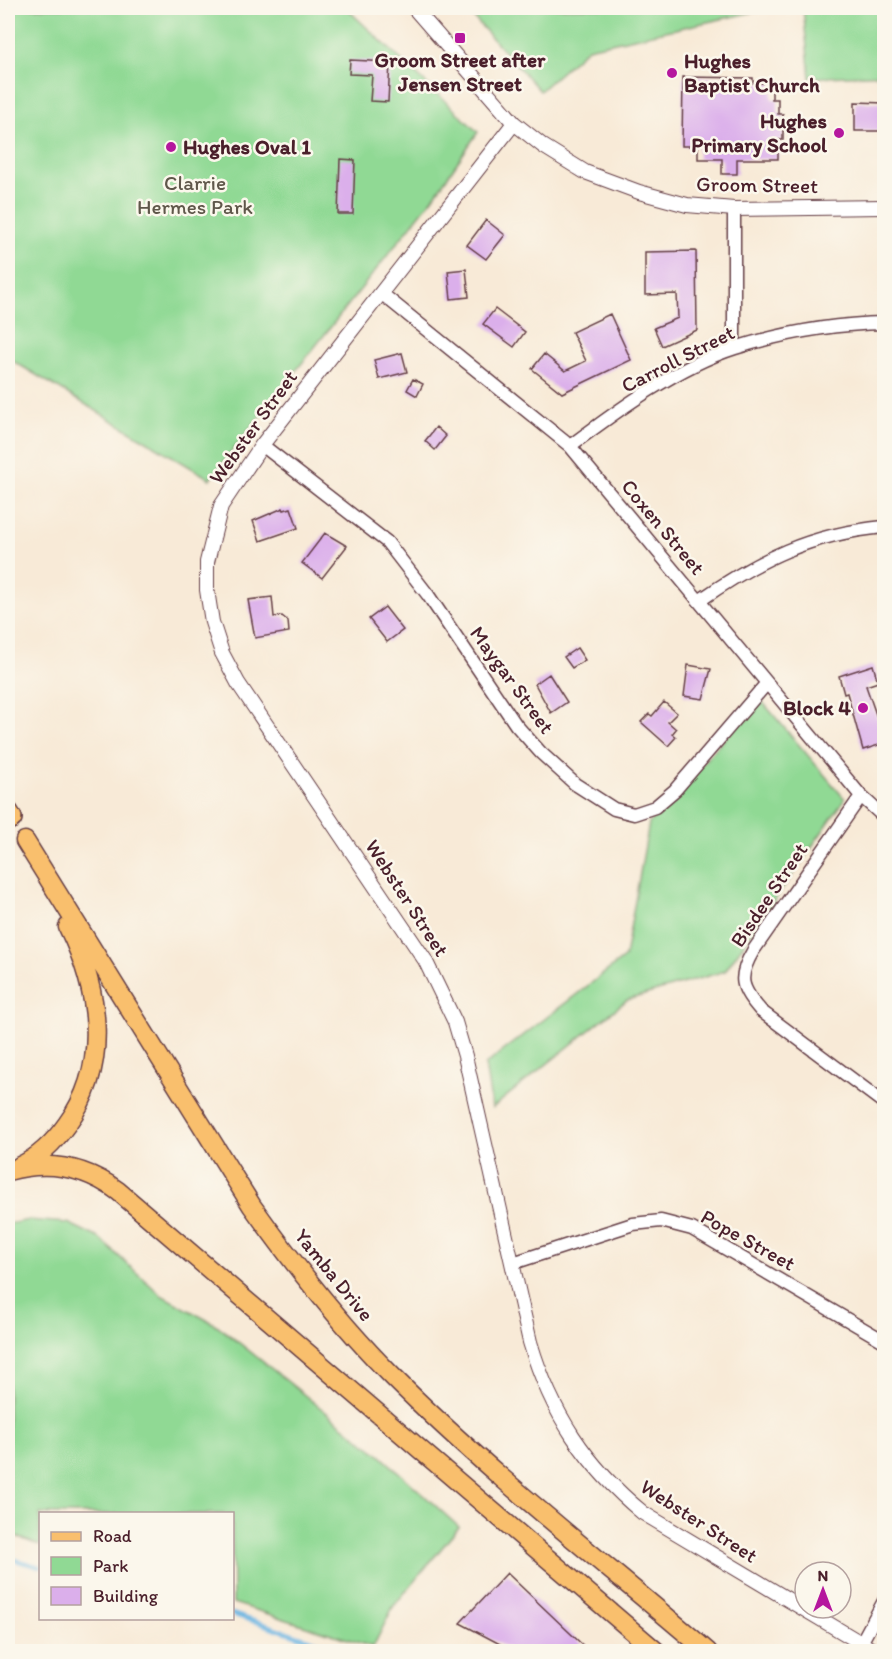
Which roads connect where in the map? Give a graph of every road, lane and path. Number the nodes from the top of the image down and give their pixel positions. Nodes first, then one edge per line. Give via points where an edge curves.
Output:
1 (414, 8) edge
2 (514, 123) junction
3 (885, 207) edge
4 (734, 209) junction
5 (381, 293) junction
6 (885, 323) edge
7 (734, 348) junction
8 (262, 445) junction
9 (570, 446) junction
10 (885, 527) edge
11 (699, 601) junction
12 (767, 683) junction
13 (861, 796) junction
14 (9, 815) edge
15 (885, 817) edge
16 (25, 841) junction
17 (885, 1103) edge
18 (8, 1171) edge
19 (513, 1263) junction
20 (885, 1341) edge
21 (885, 1601) edge
22 (861, 1643) junction
23 (656, 1651) edge
24 (708, 1652) edge
25 (876, 1652) edge

1 - 2 street, Groom Street
2 - 4 street, Groom Street via 543,147 585,172 687,205
2 - 5 street, Webster Street
3 - 4 street, Groom Street
4 - 7 street
5 - 8 street, Webster Street
5 - 9 street, Coxen Street
6 - 7 street, Carroll Street via 833,327
7 - 9 street, Carroll Street via 655,387
8 - 12 street, Maygar Street via 387,542 516,725 575,784 614,809 634,814 655,807 675,790
8 - 19 street, Webster Street via 221,506 212,533 207,562 212,622 237,683 425,960 442,992 465,1056
9 - 11 street, Coxen Street
10 - 11 street via 813,540 780,552 741,572
11 - 12 street, Coxen Street
12 - 13 street, Coxen Street
13 - 15 street, Coxen Street
13 - 17 street, Bisdee Street via 753,951 742,969 742,982 761,1011
14 - 16 main road
16 - 18 main road via 83,963 95,1013 96,1042 91,1075 70,1120 36,1157
16 - 24 main road, Yamba Drive via 252,1206 345,1325 449,1430
18 - 23 main road via 33,1166 69,1167 101,1179 118,1191
19 - 20 street, Pope Street via 633,1224 661,1221 692,1229
19 - 22 street, Webster Street via 540,1376 578,1446 611,1486 643,1513
21 - 22 street
22 - 25 street, Webster Street

